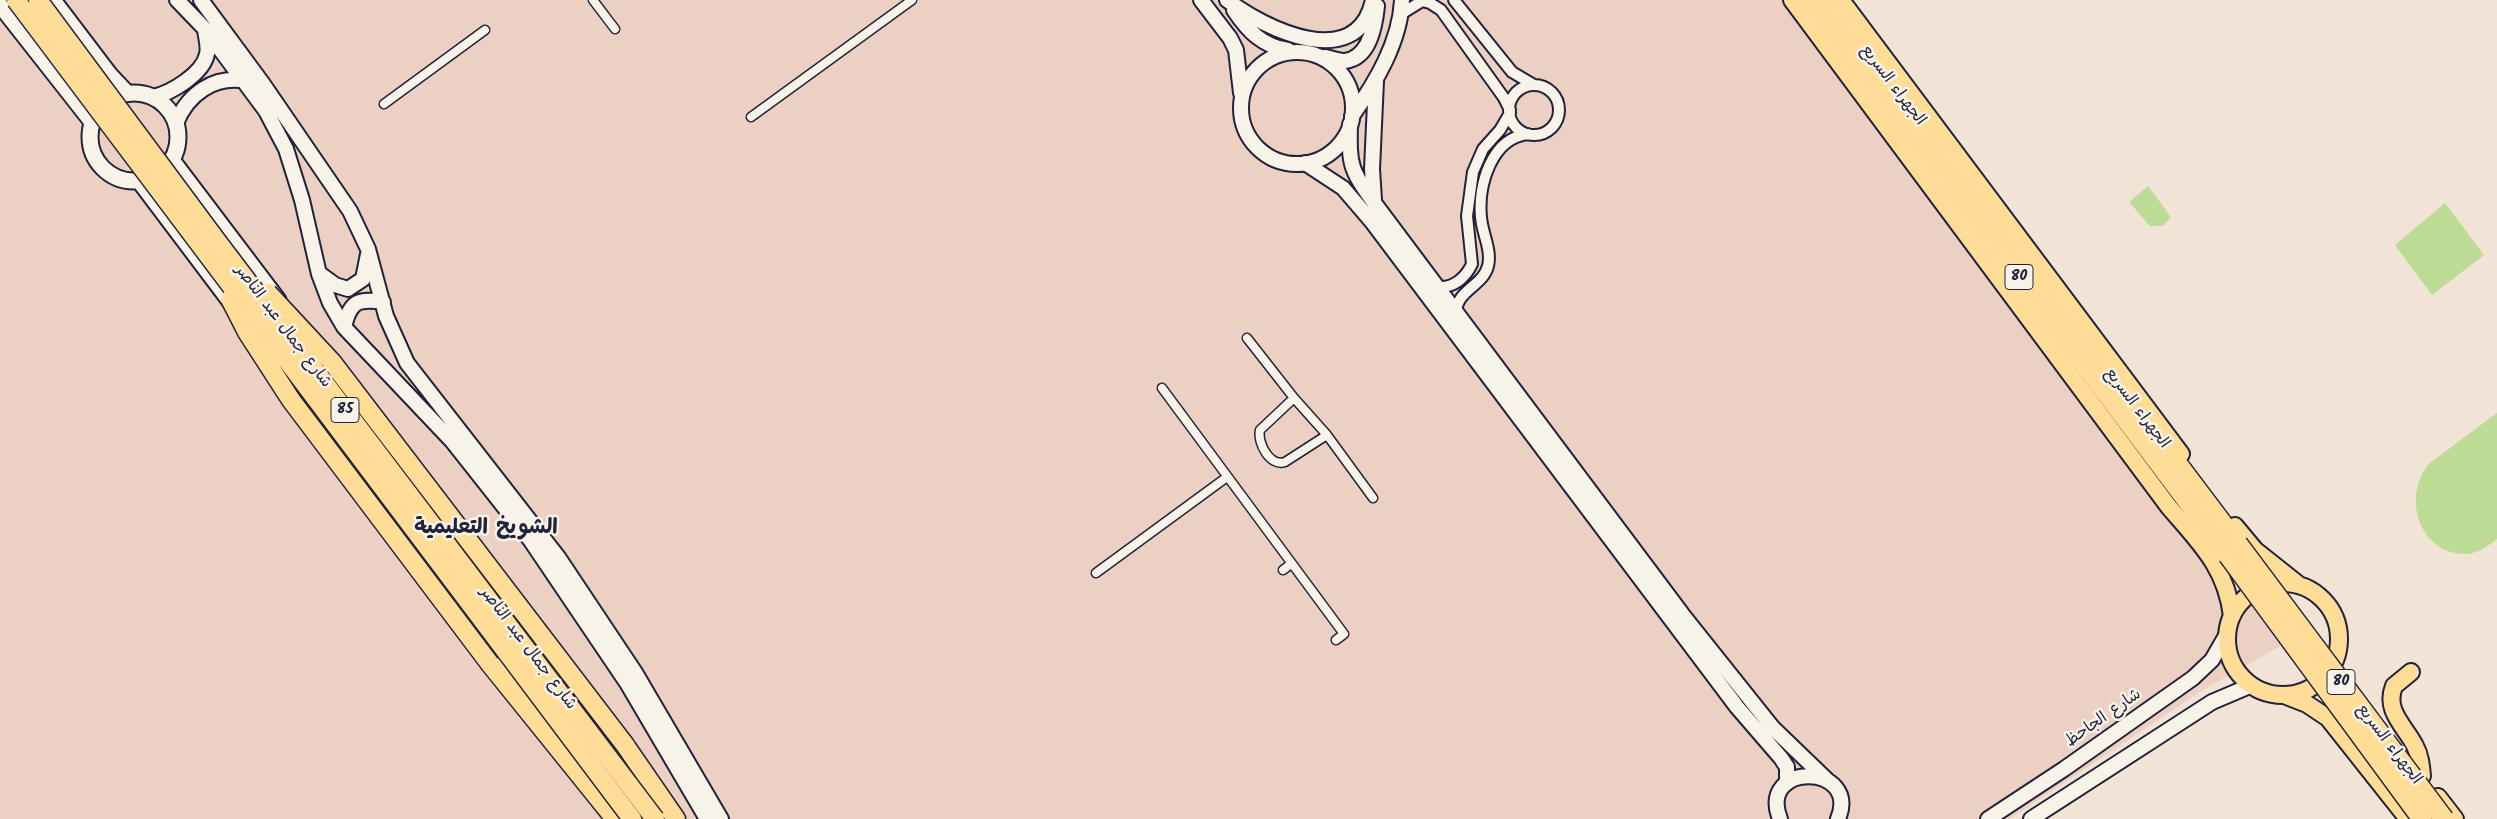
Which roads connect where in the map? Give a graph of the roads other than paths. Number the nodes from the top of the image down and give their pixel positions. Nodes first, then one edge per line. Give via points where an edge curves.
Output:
1 (16, 0) edge
2 (38, 0) edge
3 (53, 0) edge
4 (177, 0) edge
5 (201, 0) edge
6 (593, 0) edge
7 (912, 0) edge
8 (1201, 0) edge
9 (1227, 0) edge
10 (1372, 0) edge
11 (1377, 0) edge
12 (1402, 0) edge
13 (1454, 0) edge
14 (1792, 0) edge
15 (1810, 0) edge
16 (1828, 0) edge
17 (1841, 0) edge
18 (0, 5) edge
19 (1401, 14) junction
20 (615, 29) dead end
21 (205, 30) junction
22 (485, 30) dead end
23 (1294, 51) junction
24 (1319, 56) junction
25 (246, 81) junction
26 (1376, 81) junction
27 (1534, 85) junction
28 (128, 93) junction
29 (153, 97) junction
30 (1241, 98) junction
31 (384, 104) dead end
32 (1510, 111) junction
33 (752, 117) dead end
34 (1351, 120) junction
35 (92, 122) junction
36 (176, 123) junction
37 (1528, 134) junction
38 (172, 160) junction
39 (1305, 164) junction
40 (140, 182) junction
41 (1375, 204) junction
42 (211, 247) junction
43 (368, 249) junction
44 (319, 274) junction
45 (1439, 295) junction
46 (383, 302) junction
47 (1456, 312) junction
48 (344, 327) junction
49 (1247, 338) dead end
50 (1162, 388) dead end
51 (1294, 398) junction
52 (1327, 435) junction
53 (1564, 467) junction
54 (1227, 477) junction
55 (1373, 498) dead end
56 (1292, 564) junction
57 (1283, 570) dead end
58 (1096, 574) dead end
59 (2299, 585) junction
60 (2232, 616) junction
61 (2227, 634) junction
62 (1336, 640) dead end
63 (2338, 645) junction
64 (2411, 672) dead end
65 (2252, 685) junction
66 (2284, 695) junction
67 (2422, 776) junction
68 (1827, 780) junction
69 (1787, 783) junction
70 (701, 796) junction
71 (1778, 818) edge
72 (617, 819) edge
73 (632, 819) edge
74 (655, 819) edge
75 (671, 819) edge
76 (676, 819) edge
77 (707, 819) edge
78 (721, 819) edge
79 (1838, 819) edge
80 (1988, 819) edge
81 (2031, 819) edge
82 (2408, 819) edge
83 (2422, 819) edge
84 (2444, 819) edge
85 (2455, 819) edge

1 - 42 highway, شارع جمال عبد الناصر / 85, bridge
2 - 42 highway, شارع جمال عبد الناصر / 85, bridge
3 - 28 main road via 110,75
4 - 21 street
5 - 43 street via 264,84 350,211
6 - 20 street
7 - 33 street
8 - 30 street via 1236,50
9 - 10 street via 1250,18 1279,30 1323,41 1343,39 1354,32 1370,13
9 - 23 street via 1246,29 1260,40 1272,48
11 - 24 street via 1375,26 1368,44 1357,55 1345,60
12 - 19 street
13 - 27 street via 1512,72
14 - 60 main road, الجهراء السريع via 2169,507 2212,559 2226,588
15 - 83 highway, الجهراء السريع / 80, bridge via 2228,555
16 - 84 highway, الجهراء السريع / 80, bridge
17 - 59 main road, الجهراء السريع via 2241,534 2255,550
18 - 35 main road
19 - 26 street
19 - 32 street via 1422,1 1440,10
21 - 25 street
21 - 29 street via 207,55 202,64 177,89
22 - 31 street
23 - 24 street
23 - 30 street via 1275,55 1259,65
24 - 34 street via 1346,80 1352,98
25 - 36 street via 213,82 187,103
25 - 44 street via 286,149
26 - 34 street
26 - 41 street via 1372,175
27 - 32 street via 1520,90 1511,102
27 - 37 street via 1549,90 1555,97 1559,114 1551,129 1536,135
28 - 29 main road
28 - 35 main road via 106,103
29 - 36 main road via 167,108
30 - 39 street via 1242,124 1261,152 1276,160
32 - 37 street via 1516,126
32 - 45 street via 1500,130 1483,149 1473,172 1467,216 1472,264 1458,282
34 - 39 street via 1344,138 1335,149
34 - 41 street via 1350,163 1356,178
35 - 40 main road via 90,145 99,166 118,179
36 - 38 main road via 177,148
37 - 47 street via 1505,144 1488,168 1480,204 1488,254 1487,268 1481,280 1461,298
38 - 40 main road via 164,171
38 - 75 main road
39 - 45 street via 1333,180 1354,198
40 - 72 main road
41 - 45 street
42 - 72 highway, bridge via 247,332 291,400 490,664
42 - 73 highway, شارع جمال عبد الناصر / 85, bridge
42 - 74 highway, شارع جمال عبد الناصر / 85, bridge
42 - 76 highway, bridge via 280,304 332,362 625,745
43 - 44 street via 363,279 357,285 348,289
43 - 46 street
44 - 48 street
45 - 47 street
45 - 53 street
46 - 48 street via 358,302 348,310
46 - 70 street via 394,338 407,363 558,557 636,674
47 - 53 street
48 - 70 street via 452,442 531,541
49 - 51 street
50 - 54 street
51 - 52 street
51 - 52 street via 1260,430 1259,441 1273,461 1285,462
52 - 55 street
53 - 68 street via 1773,728
53 - 69 street via 1737,707 1782,758 1787,767
54 - 56 street
54 - 58 street
56 - 57 street
56 - 62 street via 1344,634
59 - 60 main road via 2272,584 2256,590 2242,601
59 - 63 main road via 2321,598 2332,612
60 - 61 main road
61 - 65 main road via 2228,651 2234,667
61 - 80 street, شارع الجاحظ via 2212,660 2193,678
63 - 66 main road via 2324,677 2302,692
63 - 67 main road, الجهراء السريع via 2349,681
64 - 67 main road via 2394,686 2391,702 2395,716 2418,753
65 - 66 main road
65 - 81 street via 2212,702
66 - 82 main road, الجهراء السريع via 2307,704 2328,718
67 - 85 main road, الجهراء السريع
68 - 69 street via 1806,775
68 - 79 street via 1839,798
69 - 71 street via 1778,798
70 - 77 street
70 - 78 street

